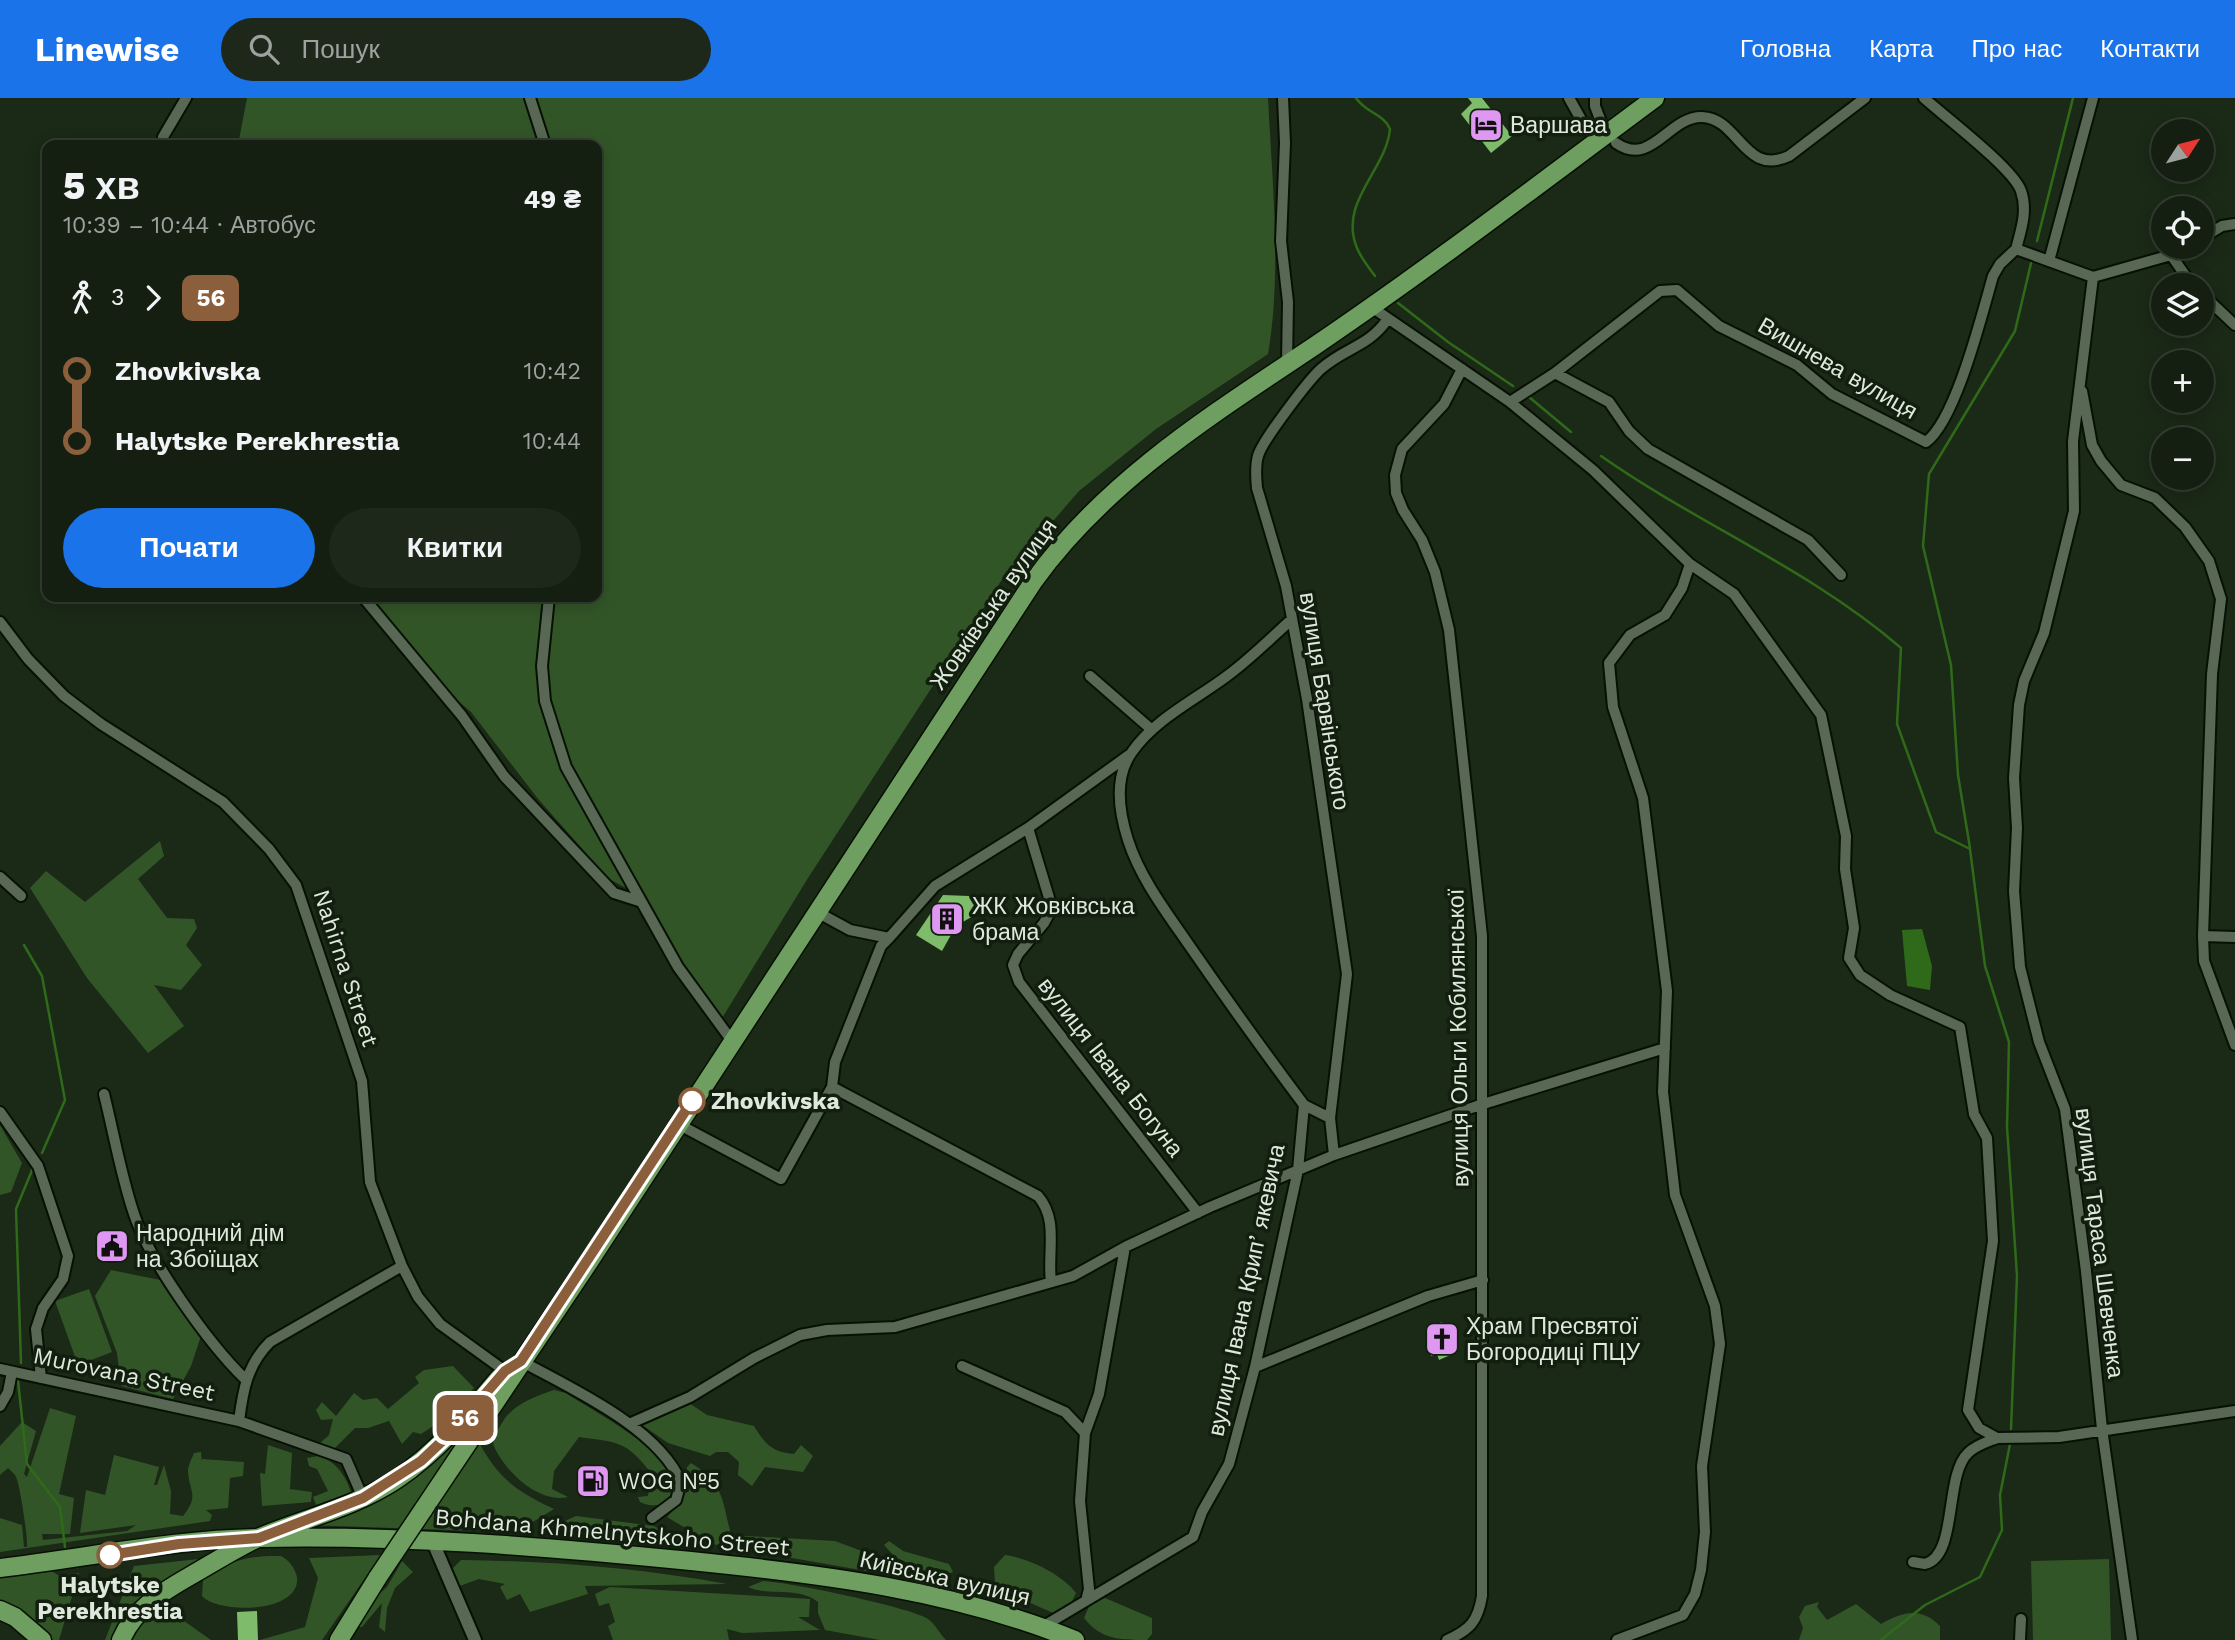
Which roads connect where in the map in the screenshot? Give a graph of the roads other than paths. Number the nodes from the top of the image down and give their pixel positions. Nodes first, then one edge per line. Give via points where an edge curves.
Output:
1 (186, 98) edge
2 (530, 98) edge
3 (1283, 98) edge
4 (1569, 98) edge
5 (1595, 98) edge
6 (1655, 98) edge
7 (1865, 98) edge
8 (1924, 98) edge
9 (2093, 98) edge
10 (1611, 139) junction
11 (163, 140) edge
12 (543, 140) edge
13 (2235, 224) edge
14 (2214, 231) edge
15 (2016, 249) junction
16 (2157, 259) edge
17 (2049, 261) junction
18 (2093, 277) junction
19 (2214, 304) edge
20 (1370, 306) junction
21 (1387, 320) junction
22 (2235, 325) edge
23 (1287, 362) junction
24 (1462, 369) junction
25 (1555, 373) junction
26 (2079, 377) junction
27 (1510, 402) junction
28 (1690, 564) junction
29 (1841, 575) dead end
30 (367, 602) edge
31 (548, 602) edge
32 (1291, 620) junction
33 (0, 622) edge
34 (1090, 676) dead end
35 (1152, 730) junction
36 (1129, 755) junction
37 (1028, 828) junction
38 (0, 877) edge
39 (21, 896) dead end
40 (639, 901) junction
41 (817, 912) junction
42 (2203, 936) junction
43 (2235, 937) edge
44 (889, 938) junction
45 (732, 1041) junction
46 (2235, 1045) edge
47 (1665, 1048) junction
48 (832, 1087) junction
49 (104, 1094) dead end
50 (1304, 1105) junction
51 (1480, 1105) junction
52 (0, 1112) edge
53 (1330, 1118) junction
54 (678, 1124) junction
55 (1334, 1155) junction
56 (1298, 1170) junction
57 (1198, 1213) junction
58 (1125, 1247) junction
59 (402, 1266) junction
60 (1483, 1280) junction
61 (1051, 1282) junction
62 (521, 1361) junction
63 (962, 1366) dead end
64 (1255, 1367) junction
65 (0, 1369) edge
66 (505, 1371) junction
67 (12, 1372) junction
68 (41, 1378) junction
69 (245, 1379) junction
70 (0, 1406) edge
71 (2235, 1411) edge
72 (239, 1421) junction
73 (629, 1424) junction
74 (2102, 1429) junction
75 (1085, 1433) junction
76 (1997, 1438) junction
77 (363, 1498) junction
78 (652, 1518) dead end
79 (259, 1538) junction
80 (432, 1540) junction
81 (1913, 1563) dead end
82 (0, 1568) edge
83 (801, 1573) joint
84 (1086, 1601) junction
85 (0, 1610) edge
86 (2021, 1619) dead end
87 (1042, 1627) junction
88 (42, 1640) edge
89 (121, 1640) edge
90 (339, 1640) edge
91 (475, 1640) edge
92 (1075, 1640) edge
93 (1447, 1640) edge
94 (1617, 1640) edge
95 (2020, 1640) edge
96 (2132, 1640) edge

1 - 11 street
2 - 12 street
3 - 23 street via 1281,241 1288,302
4 - 10 street via 1583,123
5 - 10 street
6 - 10 highway, Жовківська вулиця
7 - 10 street via 1789,156 1776,160 1756,157 1717,121 1703,117 1684,121 1641,150 1627,150
8 - 15 street via 2001,166 2022,194 2025,214
9 - 17 street
10 - 20 highway, Жовківська вулиця
13 - 14 street
15 - 17 street
15 - 25 street, Вишнева вулиця via 1993,276 1964,373 1939,427 1926,442 1832,394 1797,365 1718,326 1677,290 1660,291
16 - 18 street
17 - 18 street
18 - 26 street, вулиця Тараса Шевченка
19 - 22 street
20 - 21 street
20 - 23 highway, Жовківська вулиця
21 - 24 street
21 - 32 street, вулиця Барвінського via 1375,336 1321,369 1258,454 1257,488 1286,586
23 - 41 highway, Жовківська вулиця via 1138,469 1064,539
24 - 27 street
24 - 51 street, вулиця Ольги Кобилянської via 1444,404 1402,449 1395,475 1396,493 1435,572 1449,630 1482,936
25 - 27 street
25 - 29 street via 1609,402 1648,449 1808,540
26 - 42 street via 2092,446 2101,461 2121,485 2155,498 2185,527 2209,561 2221,599 2212,674
26 - 74 street, вулиця Тараса Шевченка via 2073,441 2074,511 2044,633 2019,705 2014,891 2020,967 2039,1042 2065,1109
27 - 28 street via 1593,470
28 - 47 street via 1665,615 1630,635 1609,663 1614,707 1643,798 1667,991
28 - 76 street via 1734,594 1821,715 1846,836 1845,869 1854,928 1849,958 1860,975 1890,995 1960,1027 1974,1114 1987,1138 1993,1241 1968,1410 1979,1428
30 - 40 street via 462,716 504,776 614,893
31 - 40 street via 543,656 545,701 566,767
32 - 35 street via 1230,674
32 - 53 street, вулиця Барвінського via 1347,974
33 - 59 street, Nahirna Street via 64,696 223,802 296,884 362,1081 370,1182
34 - 35 street
35 - 36 street
36 - 37 street
36 - 50 street via 1120,795 1128,841 1140,868 1210,976
37 - 44 street via 935,886
37 - 57 street, вулиця Івана Богуна via 1050,912 1013,965 1019,982
38 - 39 street
40 - 45 street via 678,967
41 - 44 street via 850,930
41 - 45 highway, Жовківська вулиця
42 - 43 street
42 - 46 street via 2204,961
44 - 48 street via 881,946 835,1062
45 - 54 highway, Жовківська вулиця
47 - 51 street
47 - 94 street via 1663,1092 1675,1195 1715,1306 1720,1344 1702,1466 1705,1520 1695,1594 1683,1615
48 - 54 street via 781,1179
48 - 61 street via 1038,1196 1048,1208 1051,1222
49 - 69 street, Murovana Street via 134,1215 152,1254 221,1356
50 - 53 street
50 - 56 street, вулиця Івана Крипʼякевича
51 - 55 street
51 - 60 street, вулиця Ольги Кобилянської
52 - 68 street via 38,1166 68,1256 63,1279 43,1308 36,1329
53 - 55 street, вулиця Барвінського
54 - 62 highway, Жовківська вулиця
55 - 56 street
56 - 57 street
56 - 64 street, вулиця Івана Крипʼякевича
57 - 58 street
58 - 61 street via 1073,1276
58 - 75 street via 1099,1394
59 - 66 street, Nahirna Street via 418,1297 440,1324
59 - 69 street, Murovana Street via 270,1342
60 - 64 street via 1428,1296
60 - 93 street, вулиця Ольги Кобилянської via 1482,1595 1474,1625
61 - 73 street via 895,1327 800,1335 691,1397
62 - 66 highway
62 - 73 street
62 - 90 highway, Жовківська вулиця, bridge
63 - 75 street via 1065,1412
64 - 84 street, вулиця Івана Крипʼякевича via 1229,1464 1193,1537
65 - 67 street, Murovana Street
66 - 77 highway via 421,1461
67 - 68 street, Murovana Street
67 - 70 street
68 - 72 street, Murovana Street
69 - 72 street, Murovana Street
71 - 74 street
72 - 77 street, Murovana Street via 346,1459
73 - 78 street via 667,1456 681,1482 676,1500
74 - 76 street via 2059,1437
74 - 96 street, вулиця Тараса Шевченка
75 - 84 street via 1080,1501 1090,1589
76 - 81 street via 1976,1446 1961,1462 1938,1557 1925,1564
77 - 79 highway
79 - 80 highway, Bohdana Khmelnytskoho Street
79 - 82 highway, Bohdana Khmelnytskoho Street
79 - 89 highway via 153,1599
80 - 83 highway, Bohdana Khmelnytskoho Street
80 - 91 street
83 - 87 highway, Київська вулиця via 923,1594
84 - 87 street, вулиця Івана Крипʼякевича
85 - 88 highway
86 - 95 street
87 - 92 highway, Київська вулиця

